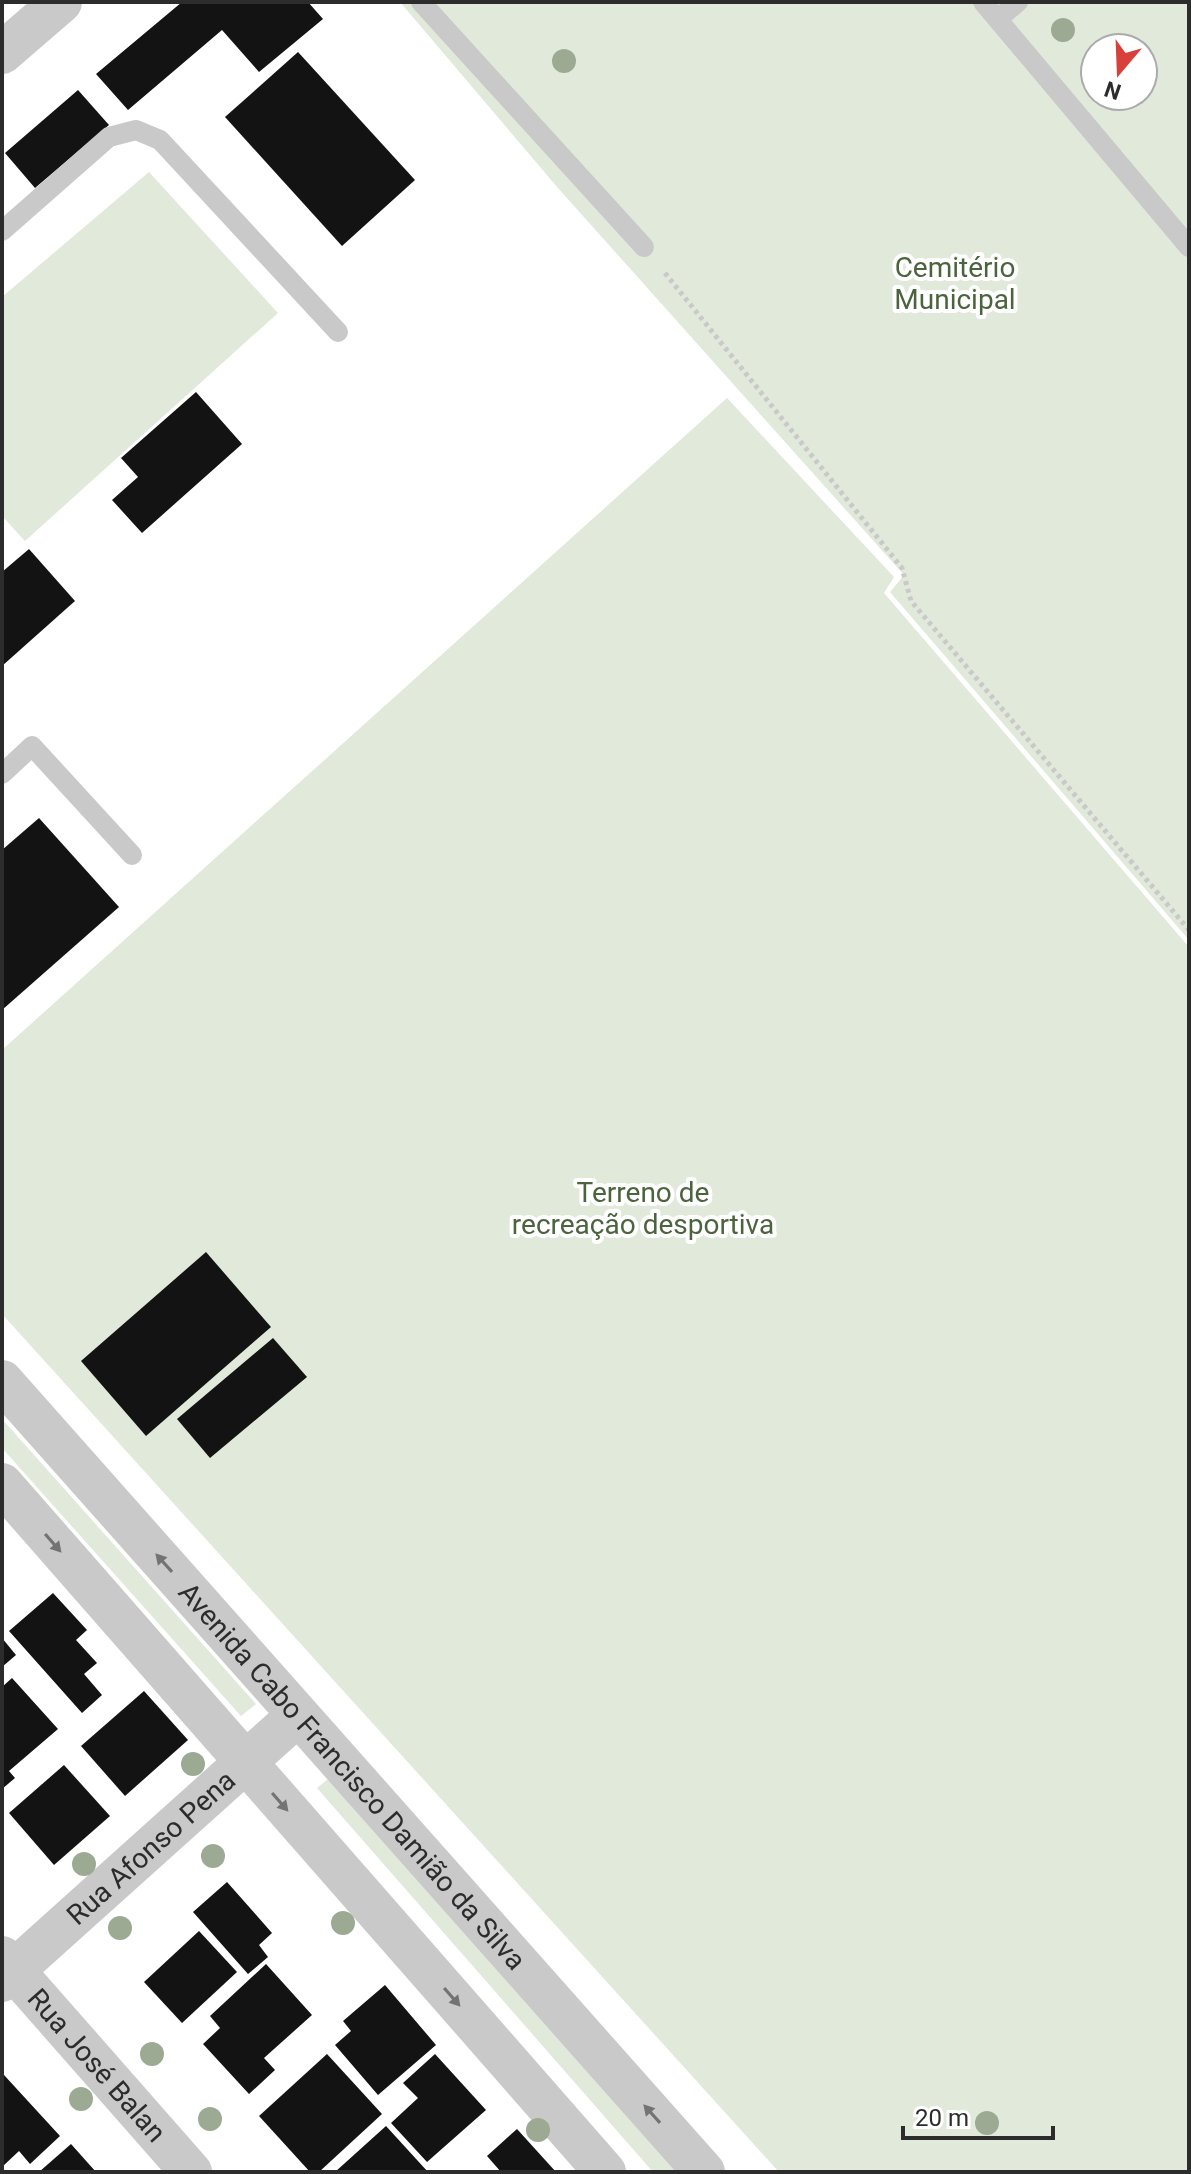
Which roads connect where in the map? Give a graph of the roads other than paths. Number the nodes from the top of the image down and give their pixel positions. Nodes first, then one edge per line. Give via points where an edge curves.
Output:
1 (61, 2) edge
2 (421, 2) edge
3 (983, 2) edge
4 (1018, 2) edge
5 (998, 19) junction
6 (2, 53) edge
7 (2, 231) edge
8 (644, 247) road end
9 (1189, 247) edge
10 (338, 332) dead end
11 (2, 774) edge
12 (132, 855) dead end
13 (2, 1381) edge
14 (2, 1484) edge
15 (298, 1715) junction
16 (246, 1762) junction
17 (6, 1969) edge
18 (191, 2172) edge
19 (605, 2172) edge
20 (704, 2172) edge

1 - 6 street
2 - 8 lane
3 - 5 lane
4 - 5 lane
5 - 9 lane
7 - 10 lane via 109,137 136,130 160,140
11 - 12 lane via 32,746
15 -> 13 street, Avenida Cabo Francisco Damião da Silva
14 -> 16 street
15 - 16 street, Rua Afonso Pena
20 -> 15 street, Avenida Cabo Francisco Damião da Silva
16 - 17 street, Rua Afonso Pena
16 -> 19 street
17 - 18 street, Rua José Balan

